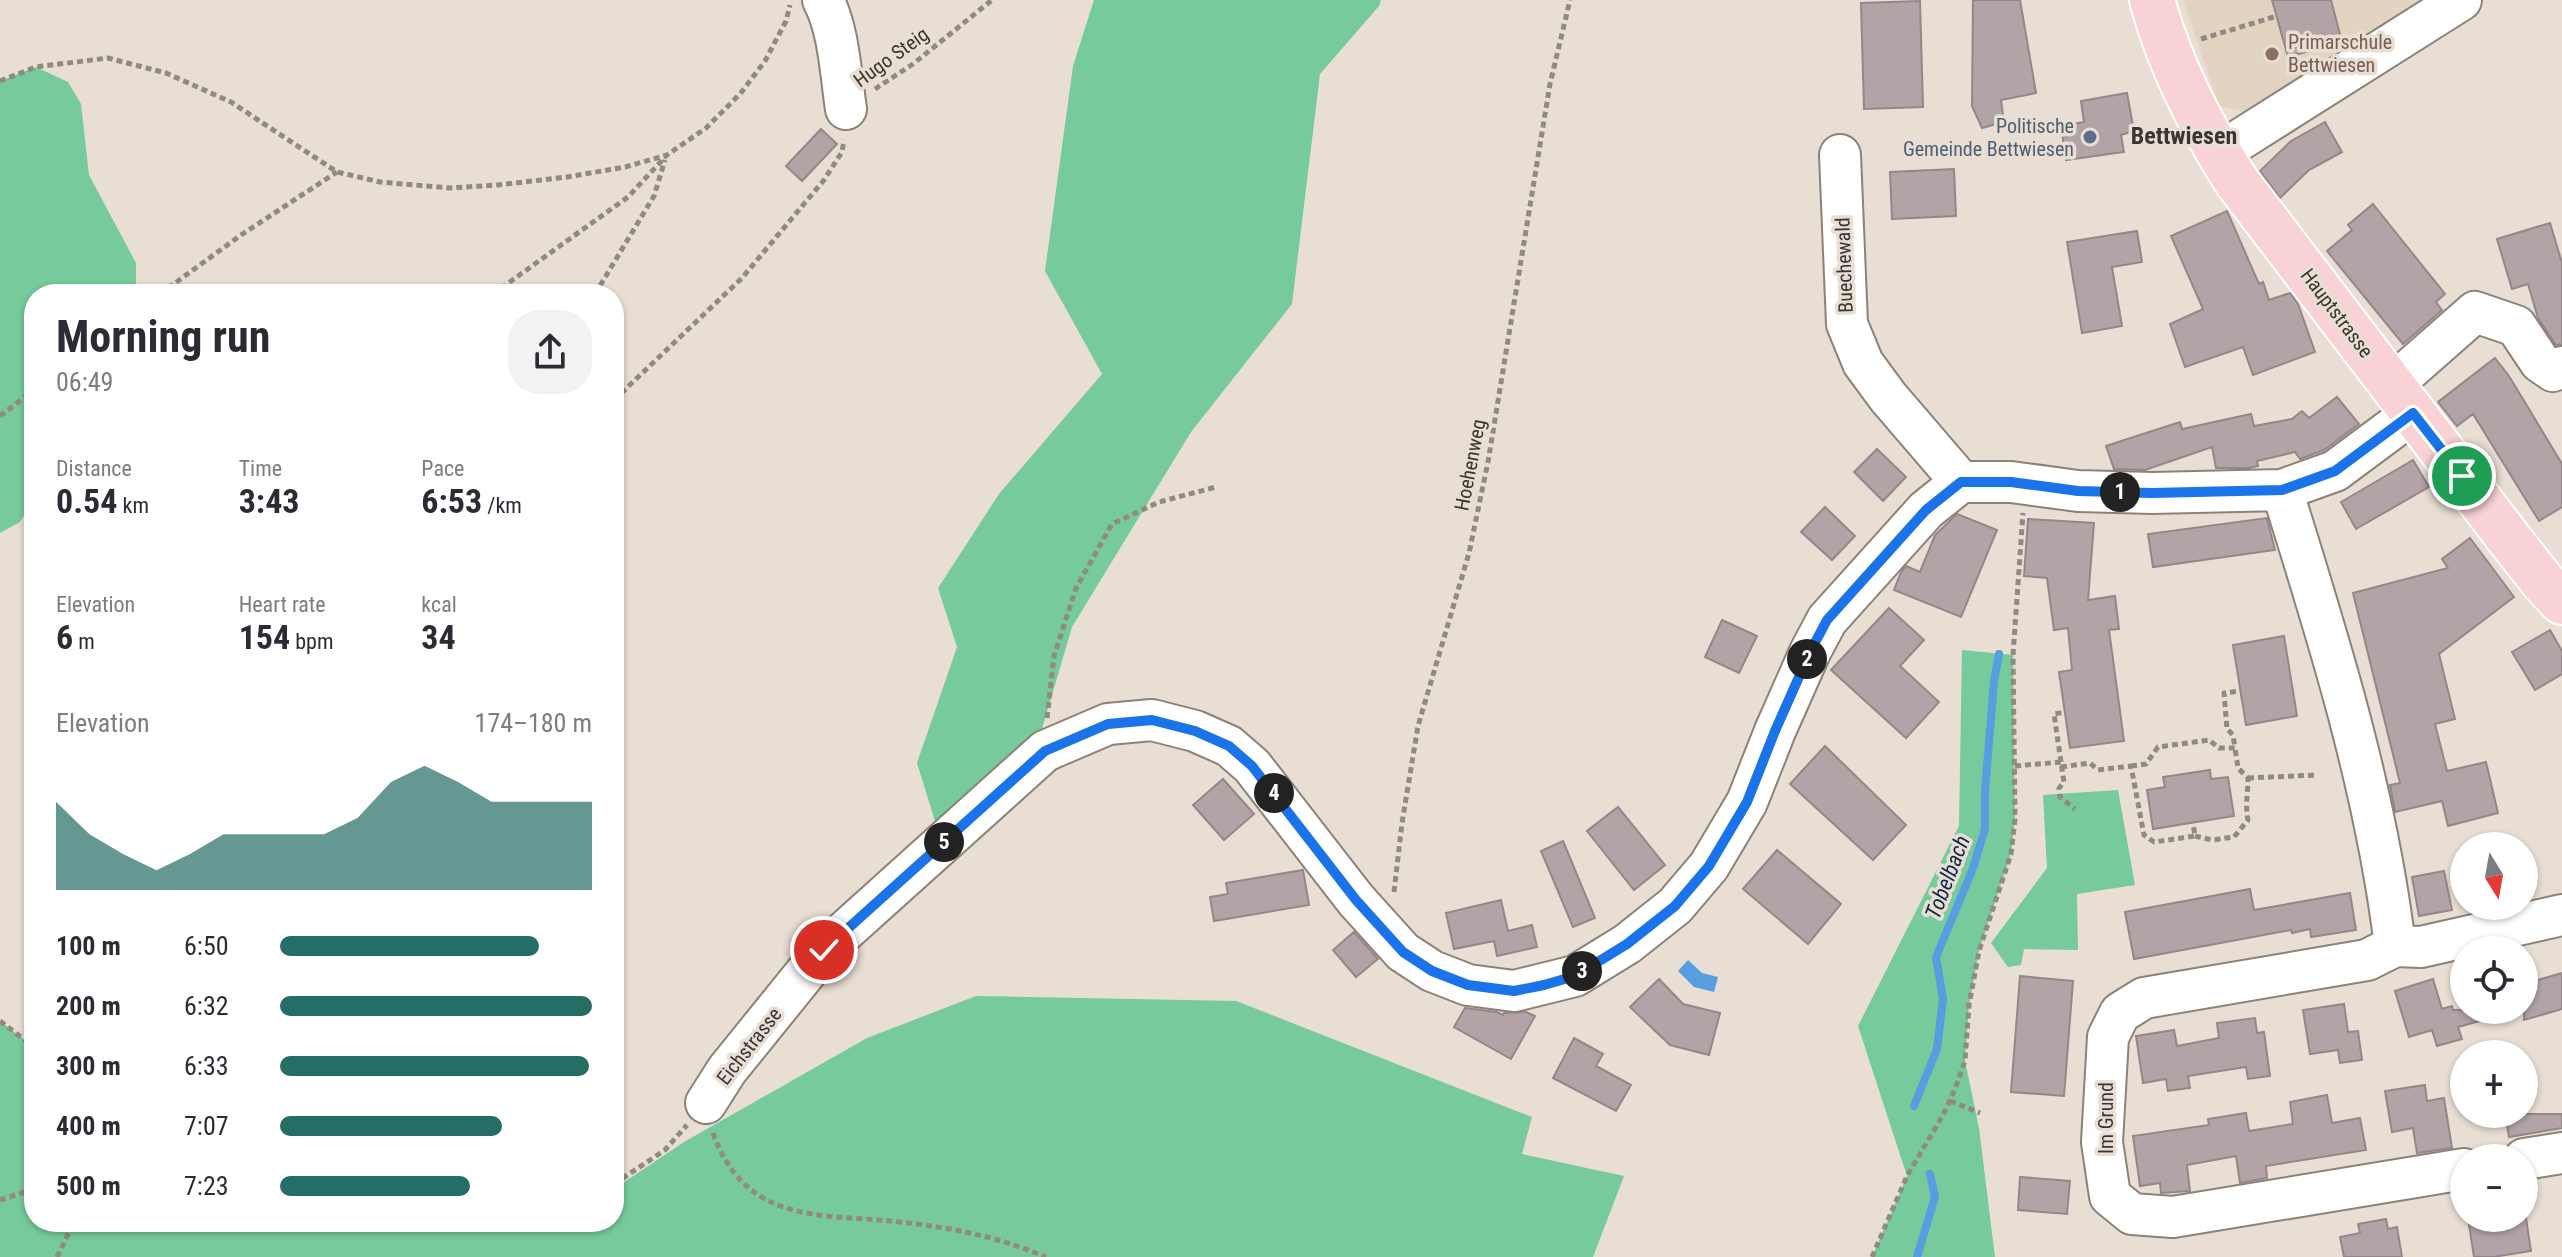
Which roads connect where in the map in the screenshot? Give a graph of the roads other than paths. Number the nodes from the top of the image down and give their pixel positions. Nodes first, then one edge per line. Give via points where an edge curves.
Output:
1 (823, 0) edge
2 (2152, 0) edge
3 (2461, 0) edge
4 (846, 109) road end
5 (2219, 153) junction
6 (1840, 155) dead end
7 (2562, 367) edge
8 (2403, 399) junction
9 (1961, 482) junction
10 (2282, 490) junction
11 (2556, 584) edge
12 (2562, 915) edge
13 (2395, 946) junction
14 (706, 1103) road end
15 (2562, 1153) edge
16 (2538, 1157) edge
17 (2450, 1171) edge

1 - 4 street
2 - 5 main road, Hauptstrasse via 2180,80
3 - 5 street
5 - 8 main road, Hauptstrasse
6 - 9 street, Buechewald via 1847,324 1863,363
7 - 8 street via 2553,371 2540,362 2516,326 2475,312
8 - 10 street via 2335,471
8 - 11 main road, Hauptstrasse
9 - 10 street via 2152,493
9 - 14 street, Eichstrasse via 1926,510 1827,620 1747,802 1709,866 1675,906 1575,976 1514,991 1468,985 1432,971 1403,952 1356,900 1252,766 1229,746 1152,720 1108,724 1045,751 824,950
10 - 13 street via 2354,732
12 - 13 street, Im Grund via 2421,947
13 - 17 street, Im Grund via 2367,960 2144,998 2120,1013 2108,1037 2102,1142 2110,1196 2132,1214 2173,1217
15 - 16 street

